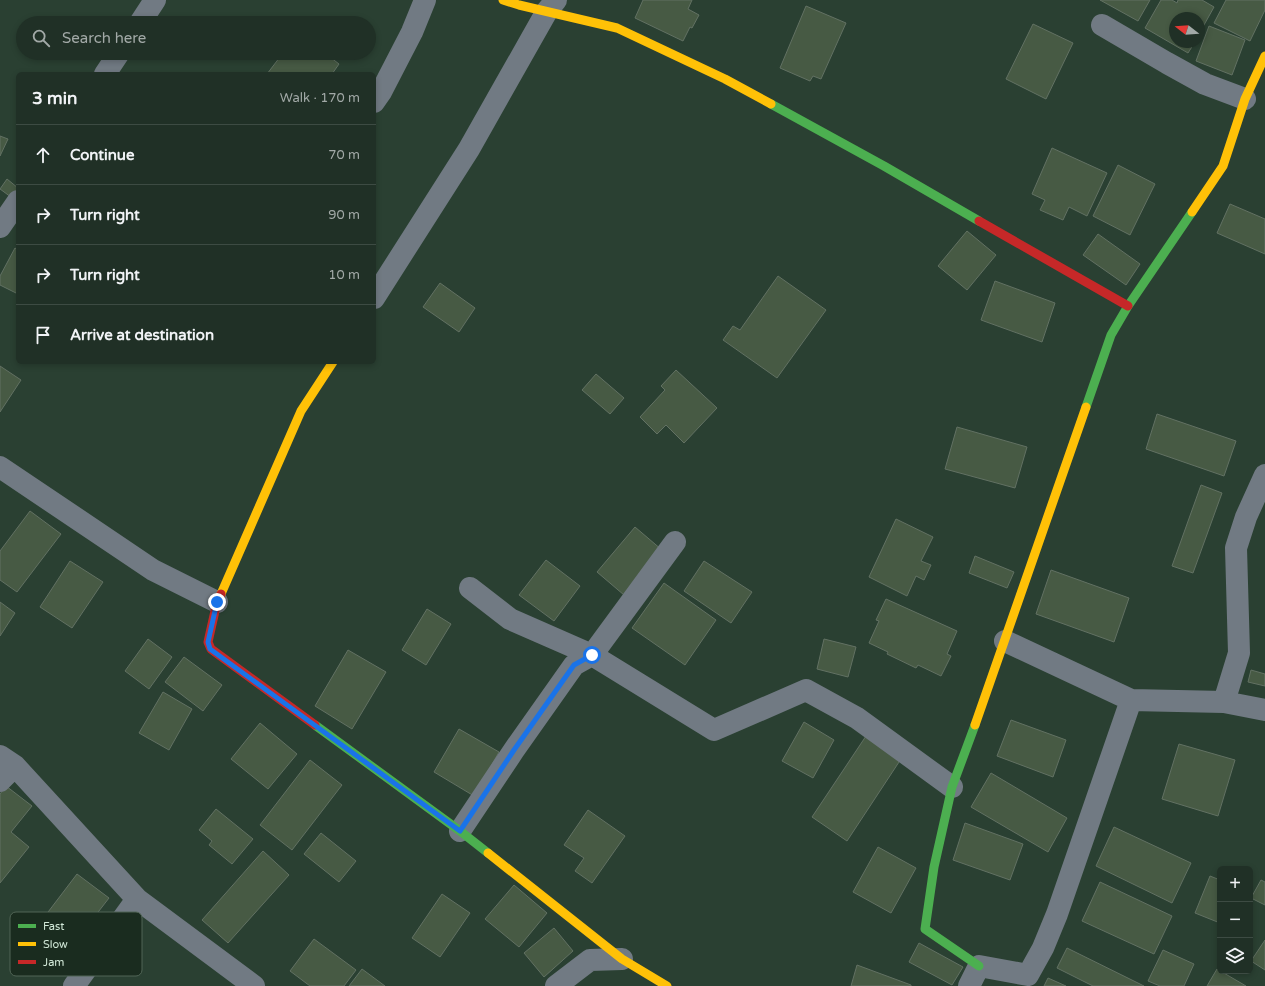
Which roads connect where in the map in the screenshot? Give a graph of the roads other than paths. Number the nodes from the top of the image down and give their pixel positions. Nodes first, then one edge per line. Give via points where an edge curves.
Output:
1 (155, 0) edge
2 (425, 0) edge
3 (503, 0) edge
4 (551, 6) edge
5 (145, 16) edge
6 (1102, 25) dead end
7 (1265, 56) edge
8 (114, 60) edge
9 (106, 72) edge
10 (1244, 98) junction
11 (376, 99) edge
12 (16, 204) edge
13 (0, 227) edge
14 (376, 295) edge
15 (1128, 306) junction
16 (332, 364) edge
17 (0, 467) edge
18 (1265, 475) edge
19 (675, 542) dead end
20 (470, 588) dead end
21 (217, 602) junction
22 (1005, 641) junction
23 (592, 655) junction
24 (1131, 700) junction
25 (1224, 702) junction
26 (1265, 710) edge
27 (7, 761) edge
28 (0, 781) edge
29 (952, 787) junction
30 (460, 831) junction
31 (137, 899) junction
32 (128, 912) edge
33 (622, 959) junction
34 (979, 966) junction
35 (81, 976) edge
36 (74, 986) edge
37 (254, 986) edge
38 (556, 986) edge
39 (667, 986) edge
40 (969, 986) edge

1 - 5 street
2 - 11 street via 412,32
3 - 4 street via 519,6
4 - 14 street via 469,149
4 - 15 street via 617,28 725,79 884,166
6 - 10 street via 1204,84
7 - 10 street
8 - 9 street
10 - 15 street via 1223,166
12 - 13 street
15 - 22 street via 1111,335
16 - 21 street via 301,411
17 - 21 street via 152,570
18 - 25 street via 1246,517 1236,548 1239,653
19 - 23 street
20 - 23 street via 510,619
21 - 30 street via 208,642 210,649
22 - 24 street
22 - 29 street
23 - 29 street via 714,730 806,690 857,718
23 - 30 street via 574,665
24 - 25 street
24 - 34 street via 1056,914 1043,948 1028,975
25 - 26 street
27 - 28 street
27 - 31 street
29 - 34 street via 934,867 925,929
30 - 33 street
31 - 32 street
31 - 37 street
33 - 38 street via 590,960
33 - 39 street
34 - 40 street
35 - 36 street

